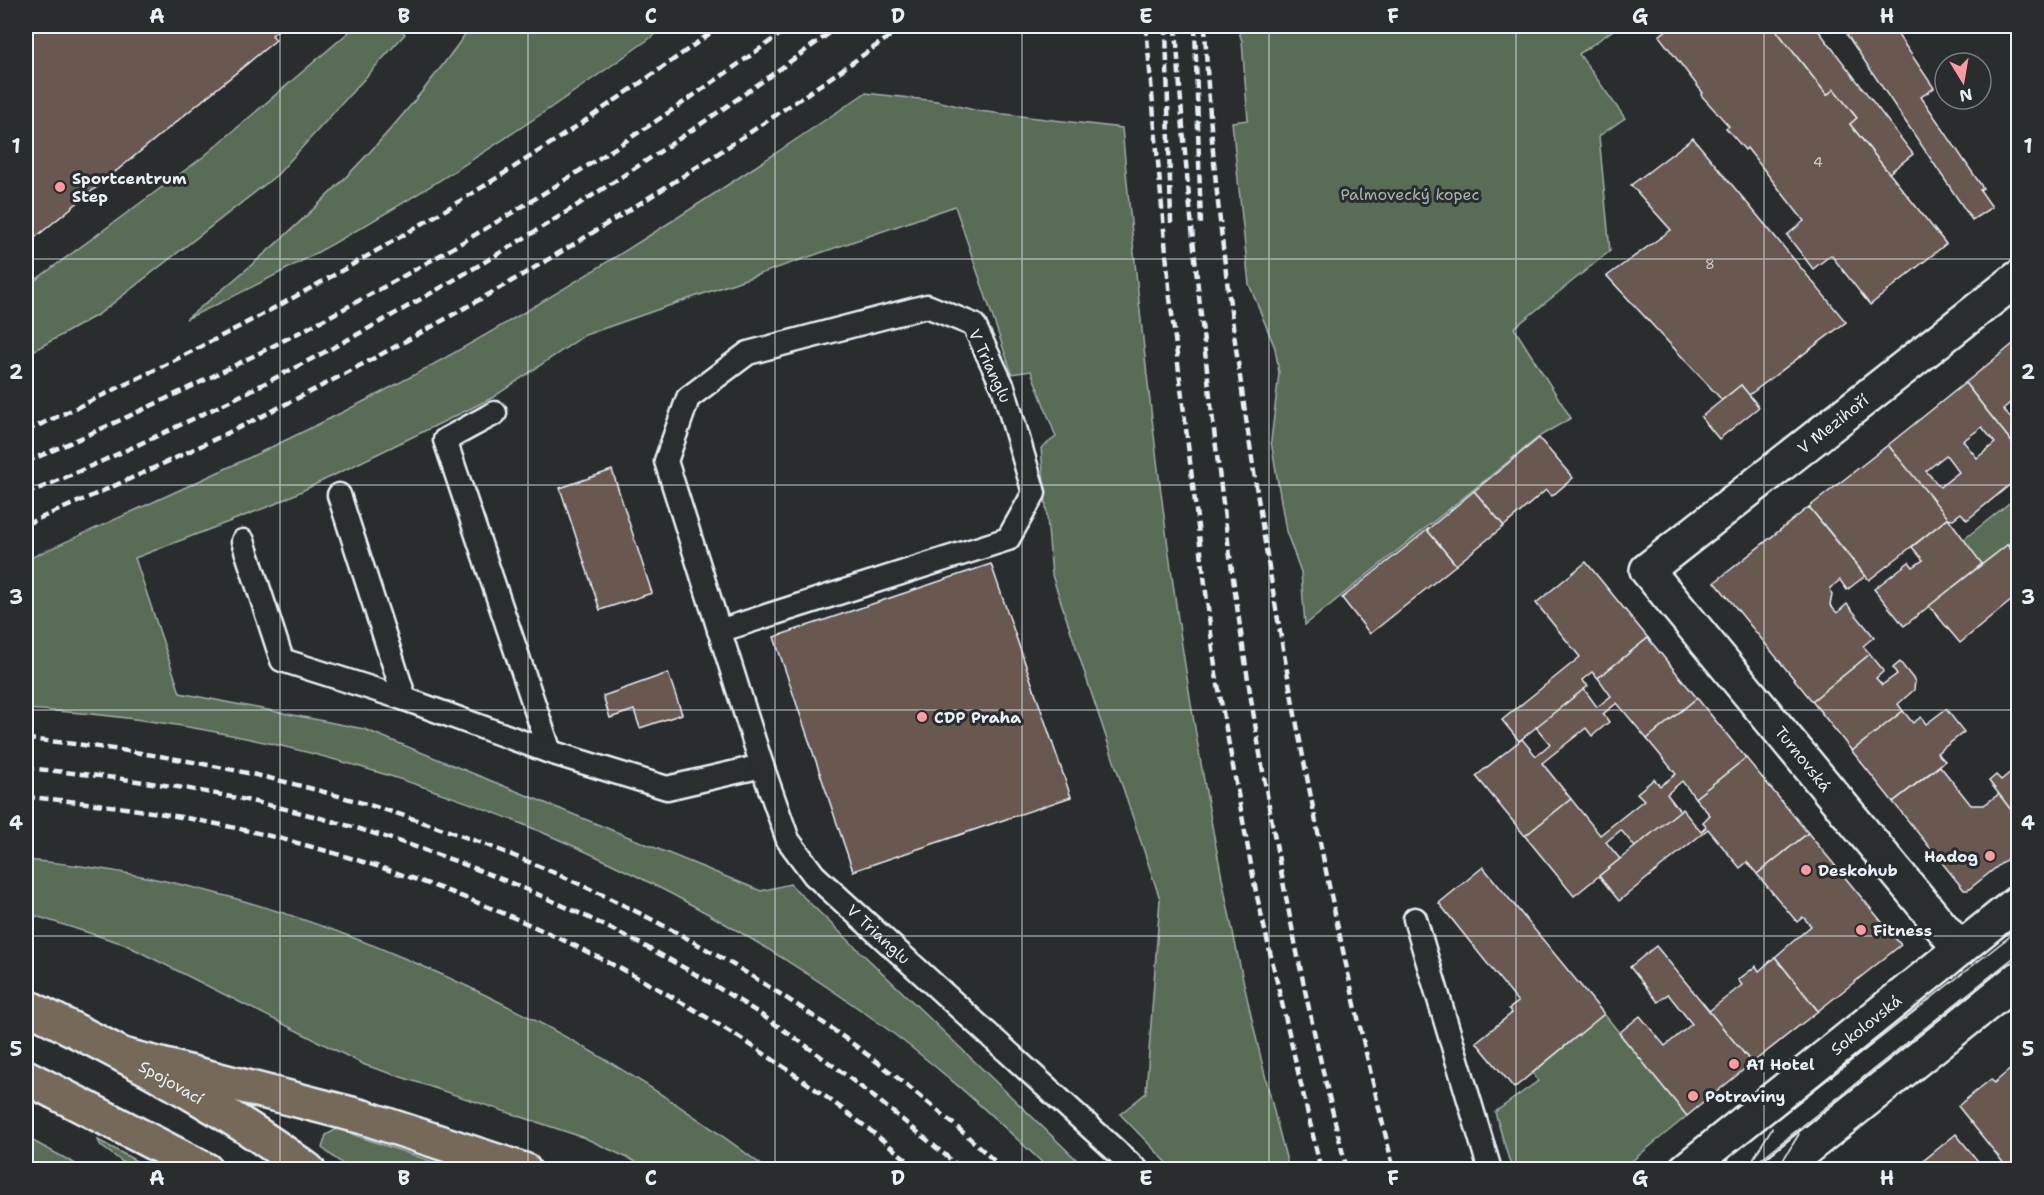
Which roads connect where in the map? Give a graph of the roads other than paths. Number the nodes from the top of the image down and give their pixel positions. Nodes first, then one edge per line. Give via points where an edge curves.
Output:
1 (2019, 278) edge
2 (495, 413) dead end
3 (339, 495) dead end
4 (243, 541) dead end
5 (1647, 570) joint
6 (719, 631) junction
7 (405, 699) junction
8 (550, 752) junction
9 (762, 766) junction
10 (2019, 902) edge
11 (1415, 919) dead end
12 (1960, 949) junction
13 (2019, 979) edge
14 (26, 1006) edge
15 (126, 1056) junction
16 (26, 1077) edge
17 (206, 1170) edge
18 (308, 1170) edge
19 (524, 1170) edge
20 (1137, 1170) edge
21 (1490, 1170) edge
22 (1685, 1170) edge
23 (1779, 1170) edge

1 - 5 street, V Mezihoří
2 - 8 lane via 445,440
3 - 7 lane
4 - 7 lane via 282,660
5 - 12 street, Turnovská
6 - 6 lane, V Trianglu via 666,460 688,398 748,353 927,306 974,325 1003,387 1034,493 1008,538
6 - 9 lane, V Trianglu
7 - 8 lane
8 - 9 lane via 667,788
9 - 20 lane, V Trianglu via 788,840 814,875
10 - 12 street, Sokolovská
11 - 21 lane
12 - 22 street, Sokolovská
13 - 23 street
14 - 15 main road, Spojovací
15 - 18 main road, Spojovací via 201,1096
15 - 19 main road via 363,1117
16 - 17 main road

